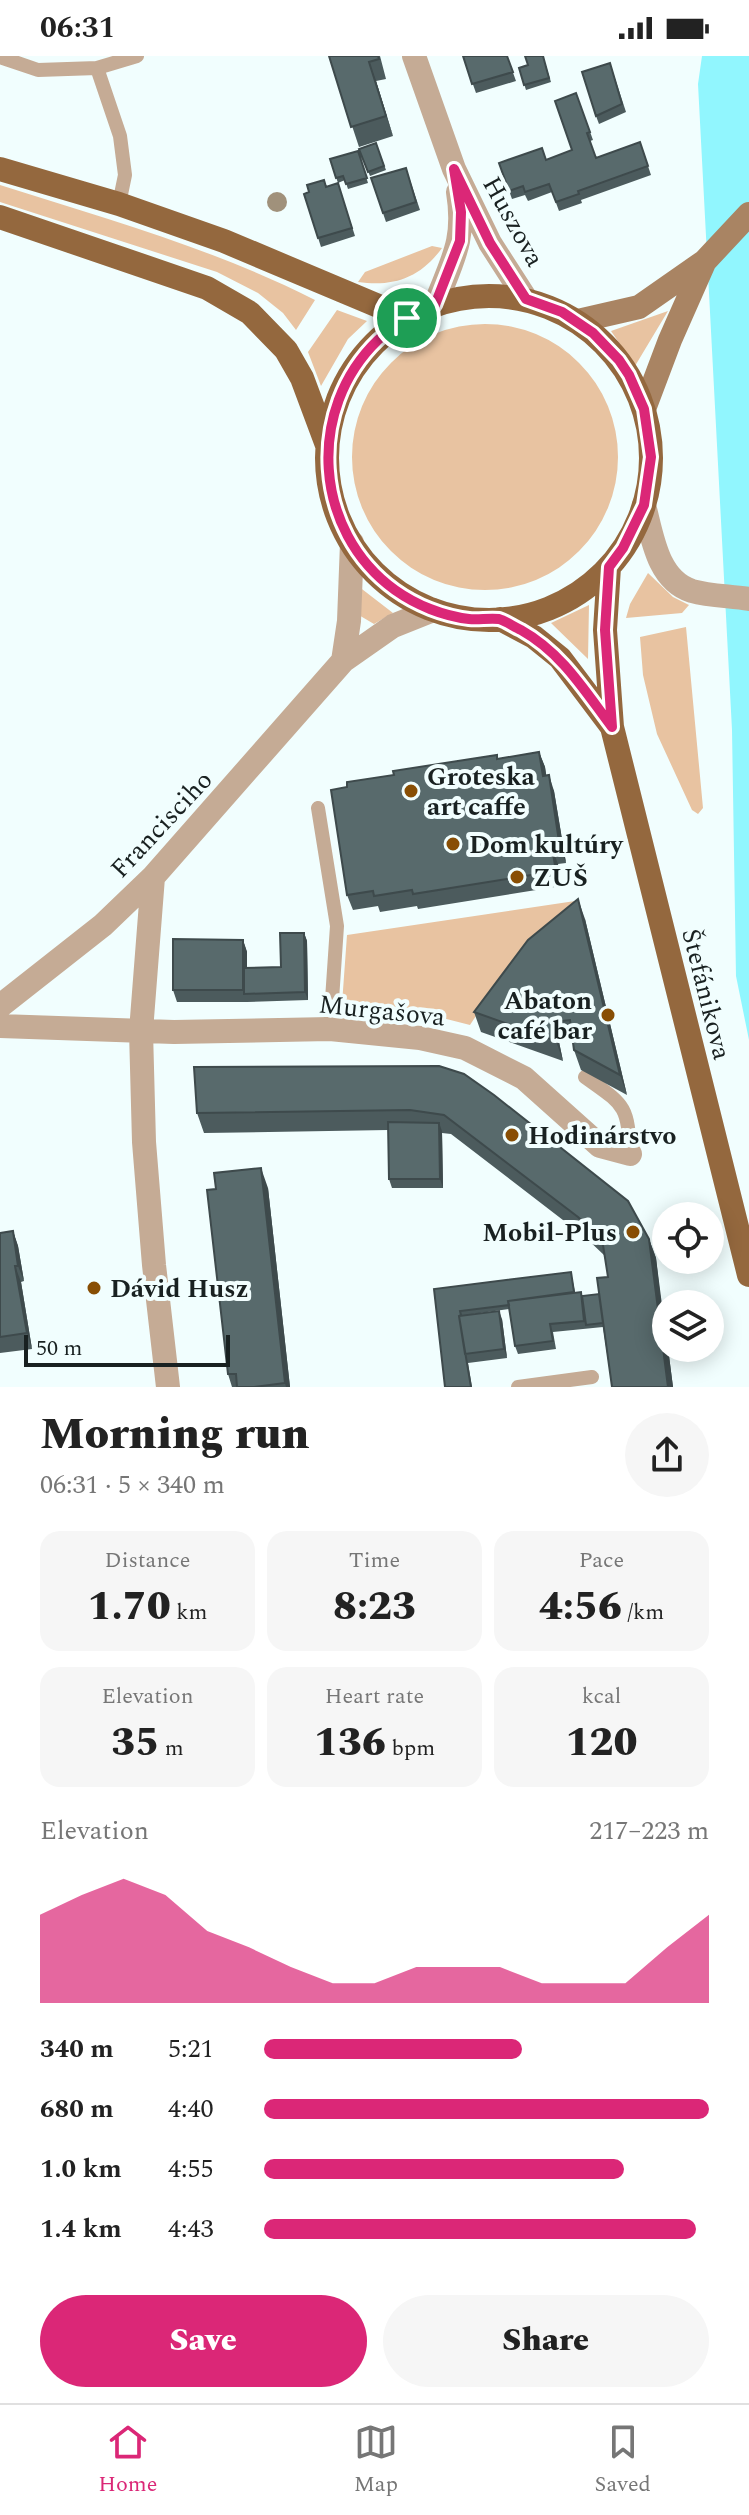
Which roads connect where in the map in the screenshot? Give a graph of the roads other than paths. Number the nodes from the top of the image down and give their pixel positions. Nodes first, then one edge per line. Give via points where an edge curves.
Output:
1 (137, 56) edge
2 (414, 56) edge
3 (0, 57) edge
4 (97, 68) junction
5 (0, 169) edge
6 (454, 169) junction
7 (119, 204) junction
8 (749, 214) edge
9 (3, 219) edge
10 (705, 261) junction
11 (526, 299) junction
12 (435, 305) junction
13 (407, 318) junction
14 (578, 321) junction
15 (644, 409) junction
16 (328, 447) junction
17 (644, 505) junction
18 (352, 543) junction
19 (609, 567) junction
20 (749, 599) edge
21 (433, 610) junction
22 (500, 619) junction
23 (343, 661) junction
24 (612, 727) junction
25 (318, 808) dead end
26 (153, 877) junction
27 (0, 1006) edge
28 (0, 1026) edge
29 (330, 1029) junction
30 (141, 1031) junction
31 (585, 1077) edge
32 (630, 1154) joint
33 (749, 1275) edge
34 (592, 1377) dead end
35 (168, 1387) edge
36 (518, 1387) edge

1 - 4 lane
2 - 6 street, Huszova
3 - 4 lane via 38,70
4 - 7 lane via 120,136 125,175
5 - 7 main road
6 - 11 street, Huszova via 490,243
6 - 12 street, Huszova via 460,241
7 - 13 main road via 224,241
8 - 10 street
9 - 16 main road via 207,288 250,313 286,350
10 - 14 street via 639,307
10 - 15 street
11 - 12 main road via 495,295
11 - 14 main road
12 - 13 main road
13 - 16 main road via 373,345 347,380
14 - 15 main road via 619,360
15 - 17 main road via 651,457
16 - 18 main road via 332,497
17 - 19 main road
17 - 20 street via 657,556 675,583 692,591
18 - 21 main road via 395,590
18 - 23 street
19 - 22 main road via 557,605
19 - 24 main road, Štefánikova via 605,630
21 - 22 main road
21 - 23 street, Francisciho via 393,626
22 - 24 main road, Štefánikova via 560,658
23 - 26 street, Francisciho
24 - 33 main road, Štefánikova
25 - 29 lane via 337,926
26 - 27 street, Francisciho via 103,925
26 - 30 street
28 - 30 street, Murgašova
29 - 30 street, Murgašova
29 - 32 street, Murgašova via 465,1048 524,1078 600,1146
30 - 35 street via 154,1265
31 - 32 lane via 627,1113
34 - 36 lane

